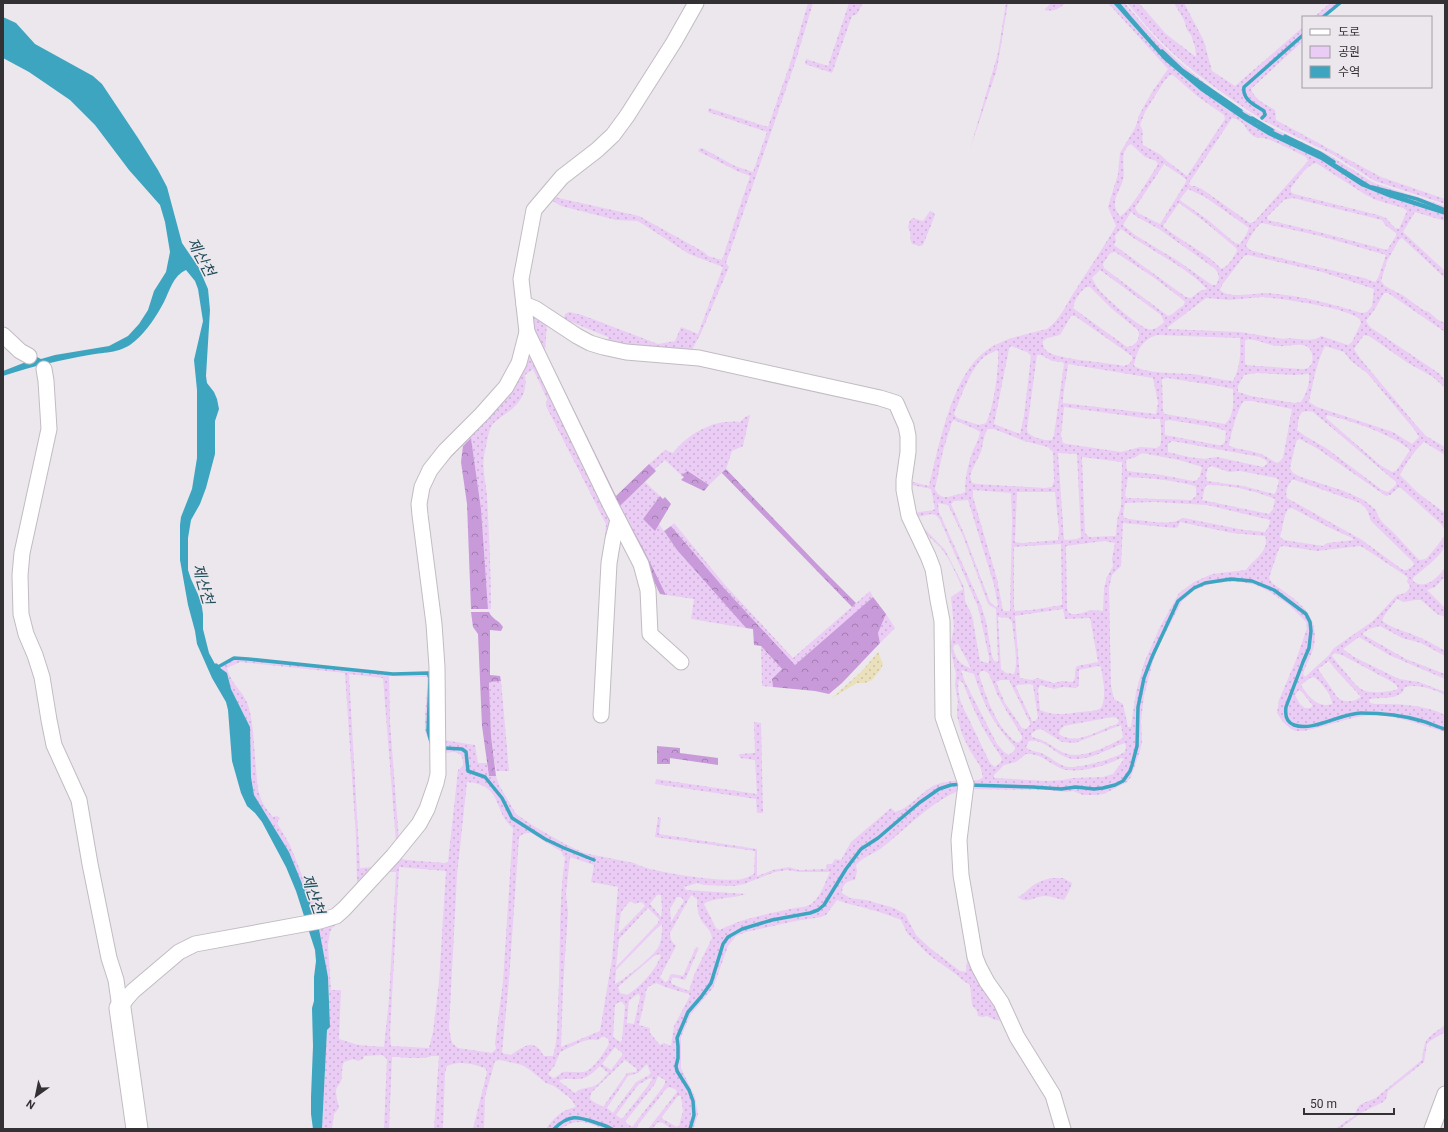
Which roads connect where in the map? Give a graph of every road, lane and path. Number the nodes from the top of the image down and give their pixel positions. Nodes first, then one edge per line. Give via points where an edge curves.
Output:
1 (696, 3) edge
2 (524, 304) junction
3 (527, 332) junction
4 (3, 335) edge
5 (29, 356) dead end
6 (44, 369) dead end
7 (618, 520) junction
8 (682, 662) dead end
9 (601, 714) dead end
10 (120, 1008) junction
11 (1445, 1094) edge
12 (136, 1129) edge
13 (1063, 1129) edge
14 (1432, 1129) edge

1 - 2 street via 674,42 613,135 562,177 534,210 521,279
2 - 3 street
2 - 13 street via 577,336 603,347 626,352 699,358 880,398 896,404 908,436 904,490 910,516 933,569 940,607 943,717 966,784 959,840 961,875 975,957 987,982 1001,1002 1017,1037 1053,1096
3 - 7 street
3 - 10 street via 519,363 506,387 453,441 424,479 421,491 420,515 437,667 438,774 431,799 419,824 394,856 336,916 195,944 179,952 133,991
4 - 5 street
6 - 10 street via 49,429 22,553 21,614 42,677 54,745 79,800
7 - 8 street via 641,564 648,590 650,634
7 - 9 street via 609,563
10 - 12 street
11 - 14 street

